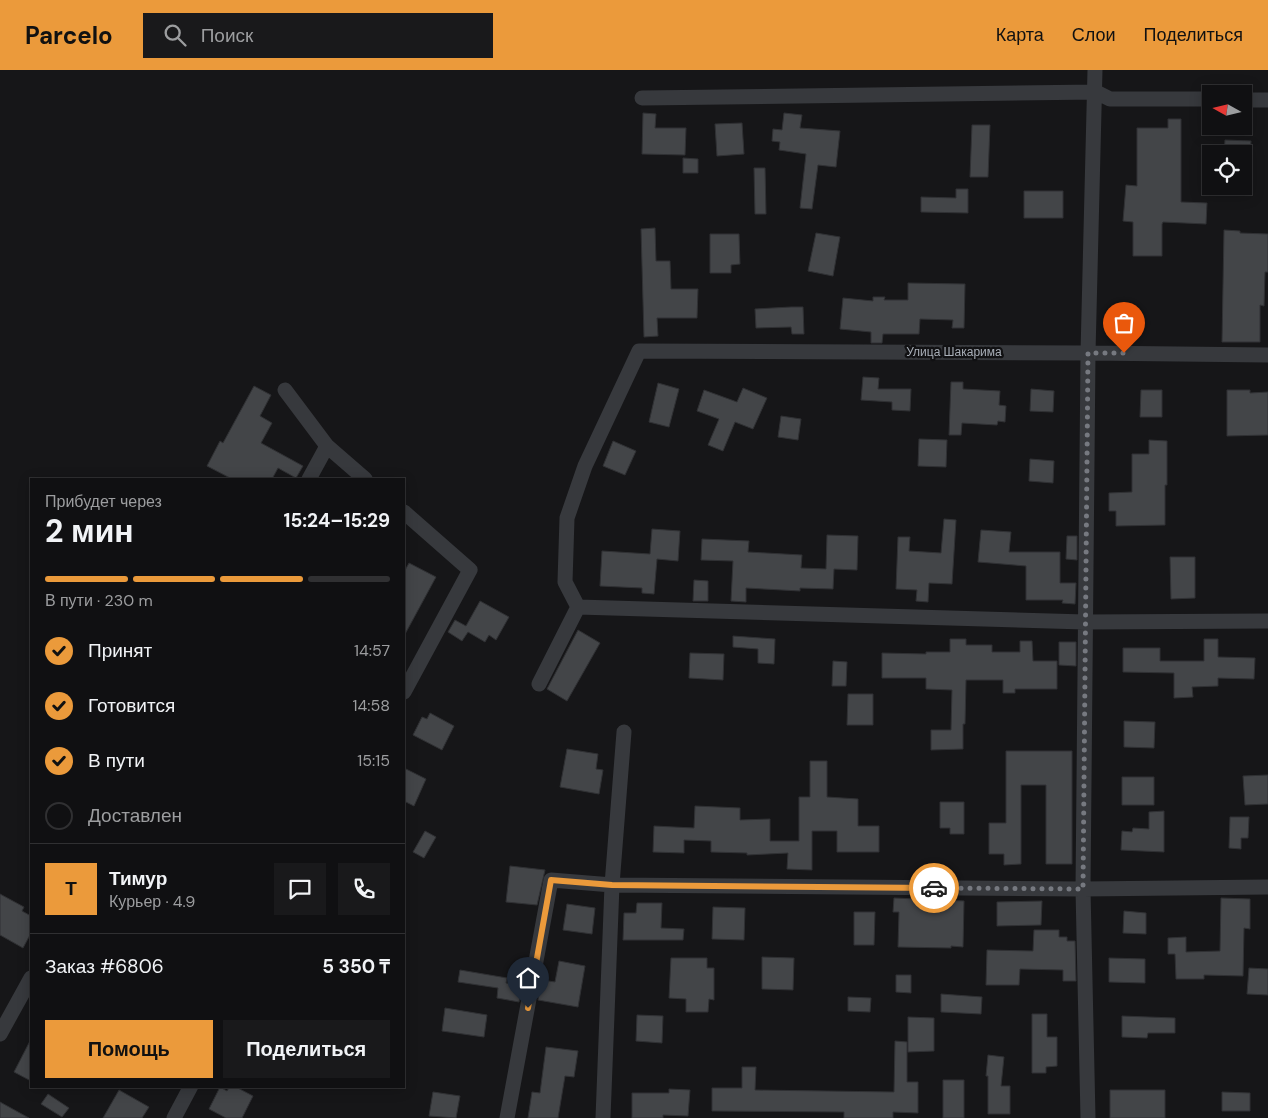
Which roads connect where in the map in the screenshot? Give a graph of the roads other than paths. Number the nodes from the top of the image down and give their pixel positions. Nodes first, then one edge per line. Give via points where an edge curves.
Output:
1 (1095, 70) edge
2 (1096, 92) junction
3 (642, 98) dead end
4 (1202, 100) edge
5 (1252, 100) edge
6 (1268, 100) edge
7 (1088, 353) junction
8 (1268, 356) edge
9 (285, 390) dead end
10 (327, 446) junction
11 (310, 478) edge
12 (364, 478) edge
13 (405, 513) edge
14 (578, 607) junction
15 (1268, 621) edge
16 (1085, 622) junction
17 (539, 684) dead end
18 (405, 690) edge
19 (624, 732) dead end
20 (612, 885) junction
21 (1268, 887) edge
22 (1083, 889) junction
23 (30, 980) edge
24 (0, 1034) edge
25 (190, 1088) edge
26 (174, 1118) edge
27 (507, 1118) edge
28 (603, 1118) edge
29 (1088, 1118) edge

1 - 2 street
2 - 3 street
2 - 4 street via 1110,98
2 - 7 street
5 - 6 street
7 - 8 street, Улица Шакарима
7 - 14 street, Улица Шакарима via 639,351 585,466 567,518 566,582
7 - 16 street
9 - 10 street
10 - 11 street
10 - 12 street
13 - 18 street via 470,570
14 - 16 street
14 - 17 street
15 - 16 street
16 - 22 street
19 - 20 street
20 - 22 street
20 - 27 street via 551,880
20 - 28 street
21 - 22 street
22 - 29 street
23 - 24 street
25 - 26 street

